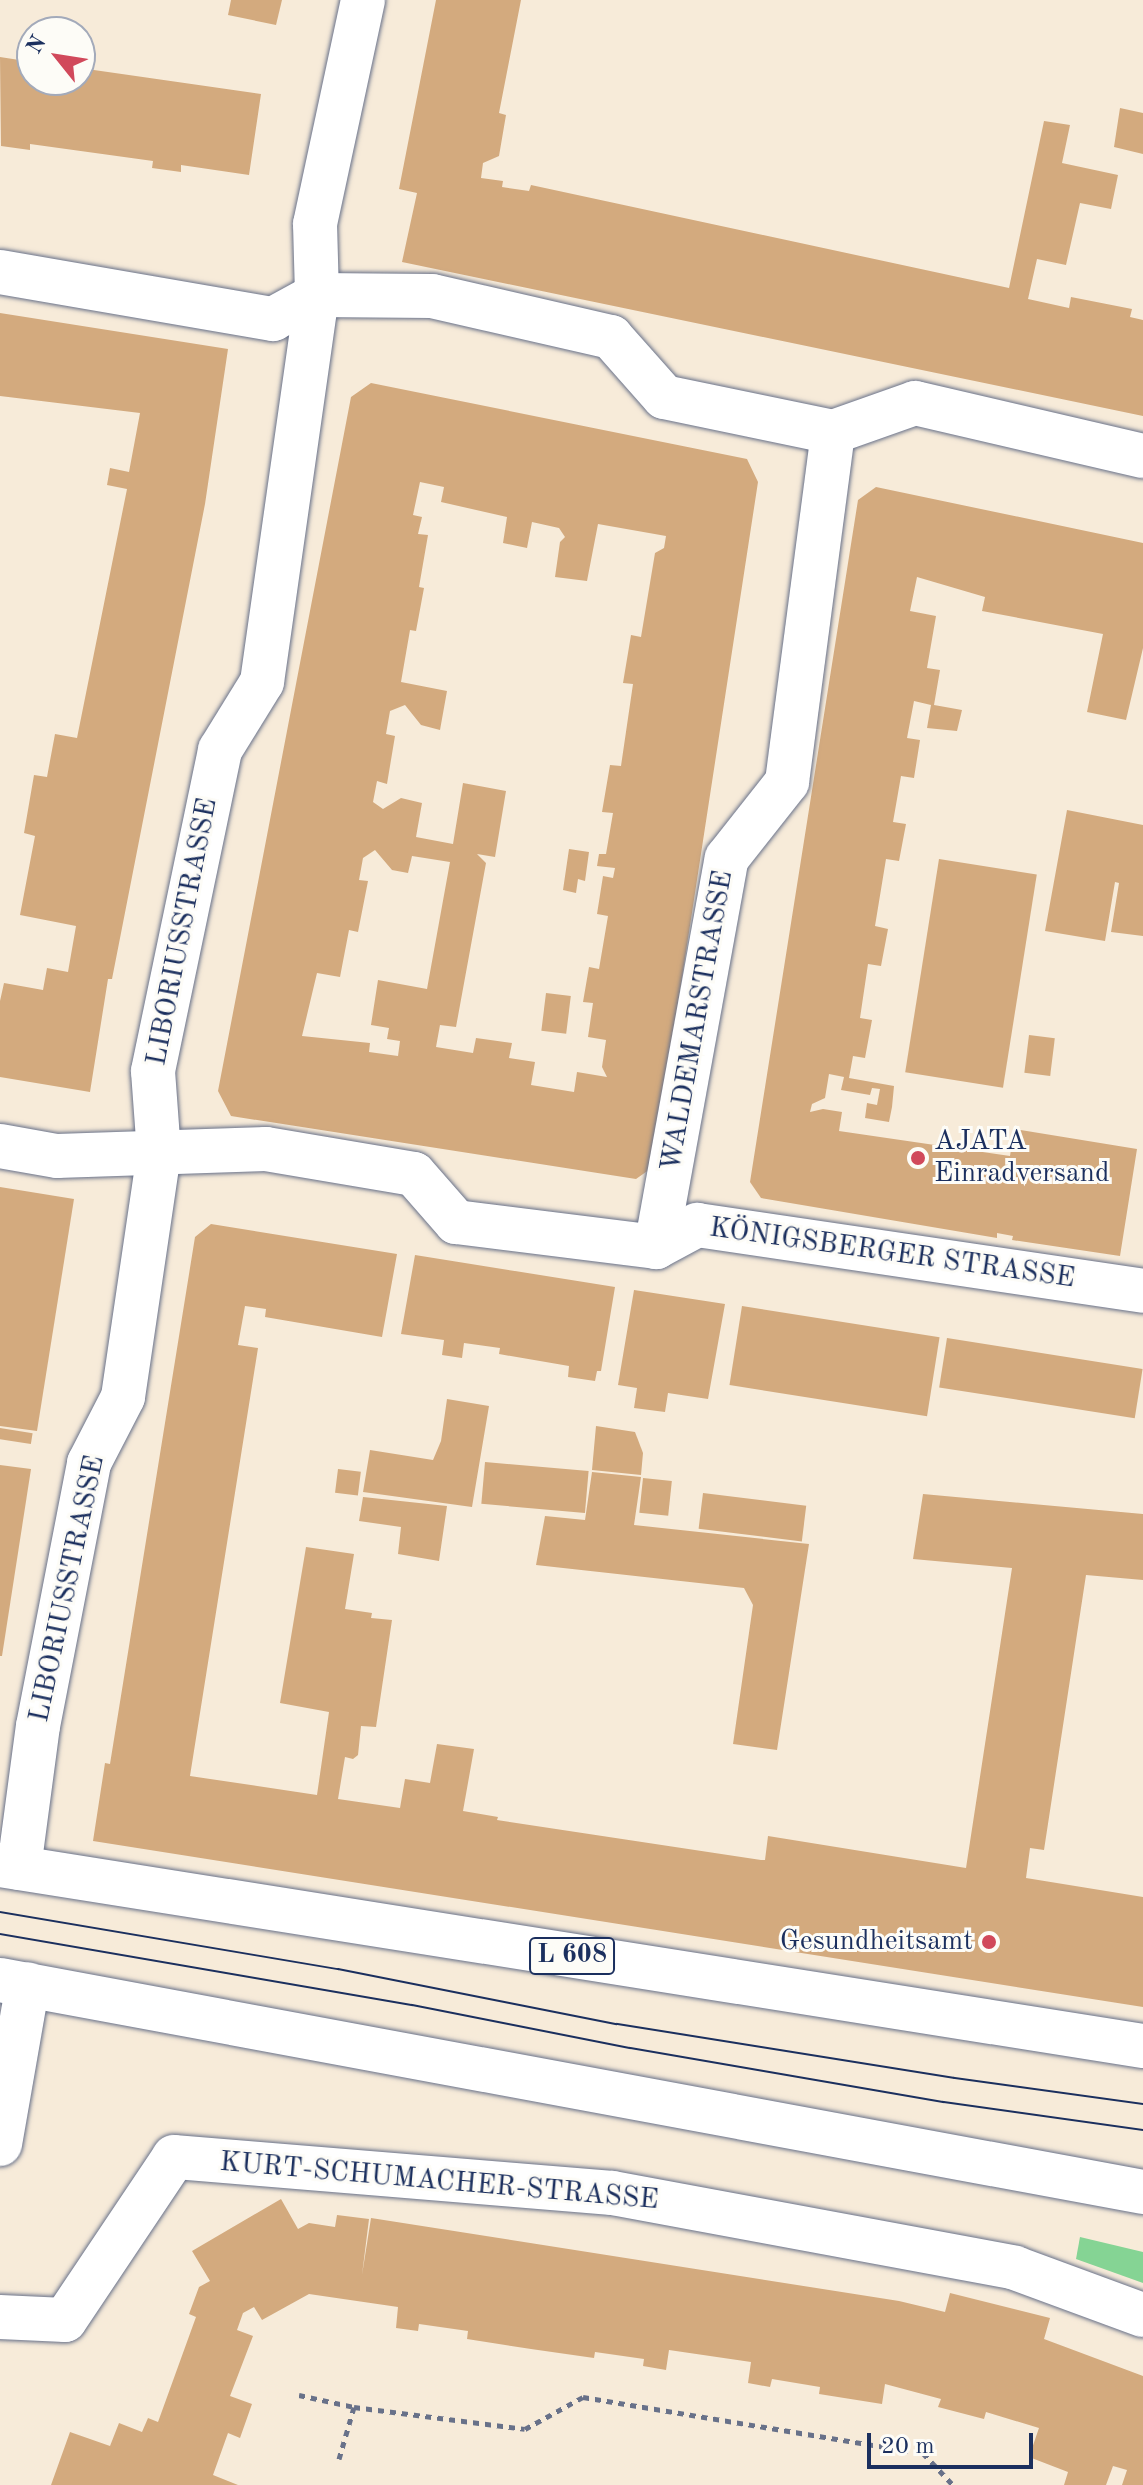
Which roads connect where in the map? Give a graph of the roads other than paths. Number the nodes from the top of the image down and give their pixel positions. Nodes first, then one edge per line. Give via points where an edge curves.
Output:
1 (363, 0) edge
2 (0, 272) edge
3 (317, 295) junction
4 (833, 432) junction
5 (1143, 456) edge
6 (0, 1146) edge
7 (159, 1153) junction
8 (656, 1247) junction
9 (1143, 1291) edge
10 (10, 1867) edge
11 (14, 1982) edge
12 (1143, 2046) edge
13 (0, 2144) edge
14 (1143, 2192) edge
15 (1143, 2315) edge
16 (0, 2317) edge

1 - 3 street, LIBORIUSSTRASSE via 315,224
2 - 3 street via 273,319
3 - 4 street via 432,296 611,337 664,397
3 - 7 street, LIBORIUSSTRASSE via 262,682 220,750 153,1071
4 - 5 street via 915,403
4 - 8 street, WALDEMARSTRASSE via 787,782 727,858
6 - 7 street via 57,1156
7 - 8 street via 266,1149 414,1174 456,1222
7 - 10 street, LIBORIUSSTRASSE via 123,1397 89,1463
8 - 9 street, KÖNIGSBERGER STRASSE via 697,1225
10 - 12 street, L 608
11 - 13 street
11 - 14 street
15 - 16 street, KURT-SCHUMACHER-STRASSE via 1015,2268 612,2193 174,2157 65,2320

